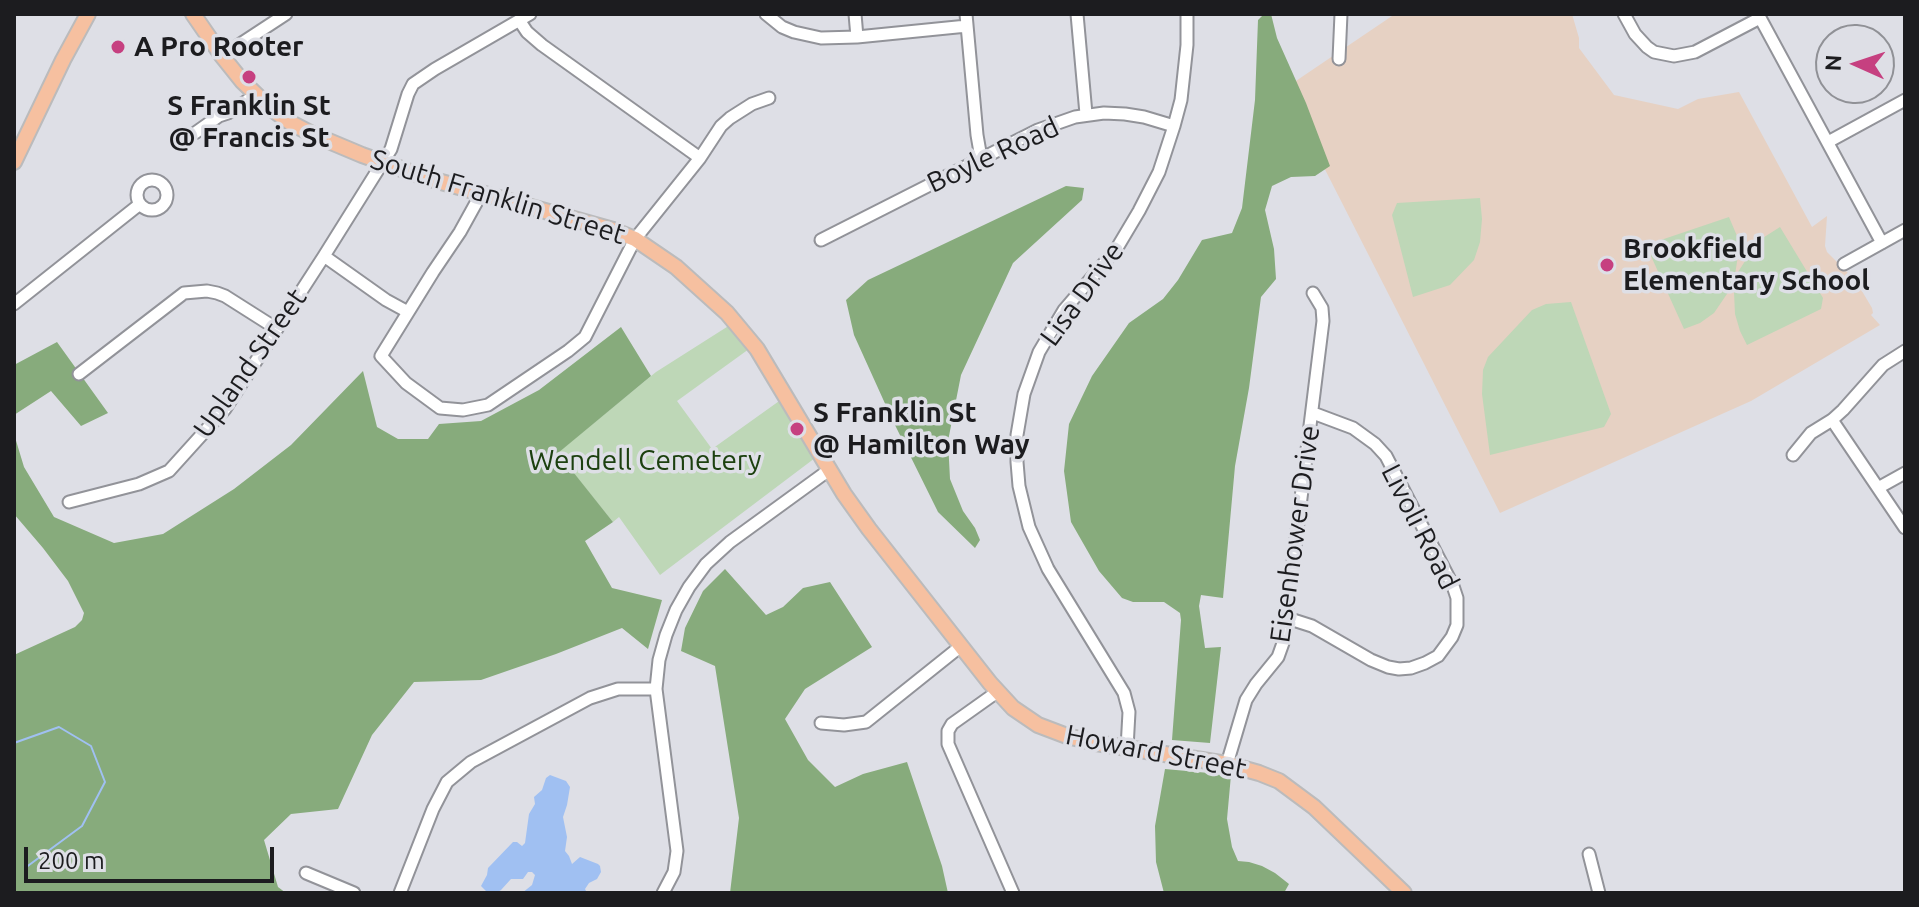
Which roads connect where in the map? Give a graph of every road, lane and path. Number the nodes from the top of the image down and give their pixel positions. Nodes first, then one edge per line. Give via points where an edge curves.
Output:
1 (88, 14) edge
2 (193, 14) edge
3 (286, 14) edge
4 (766, 14) edge
5 (855, 14) edge
6 (1077, 14) edge
7 (1187, 14) edge
8 (1341, 14) edge
9 (1624, 14) edge
10 (1759, 16) edge
11 (524, 17) edge
12 (966, 20) edge
13 (857, 37) junction
14 (222, 56) junction
15 (1339, 59) dead end
16 (256, 95) junction
17 (769, 98) dead end
18 (1905, 100) edge
19 (1086, 114) junction
20 (1174, 126) junction
21 (195, 133) dead end
22 (1828, 142) junction
23 (700, 158) junction
24 (981, 158) junction
25 (14, 162) edge
26 (383, 163) junction
27 (481, 194) junction
28 (140, 204) dead end
29 (1905, 230) edge
30 (635, 239) junction
31 (821, 240) dead end
32 (1882, 243) junction
33 (324, 256) junction
34 (1844, 264) dead end
35 (1313, 293) dead end
36 (14, 304) edge
37 (408, 312) junction
38 (277, 329) junction
39 (1905, 351) edge
40 (79, 374) dead end
41 (1313, 413) junction
42 (1832, 420) junction
43 (1793, 455) dead end
44 (829, 470) junction
45 (1905, 473) edge
46 (1878, 488) junction
47 (69, 502) dead end
48 (1905, 528) edge
49 (1287, 618) junction
50 (961, 646) junction
51 (656, 689) junction
52 (997, 692) junction
53 (1013, 708) joint
54 (821, 723) dead end
55 (1127, 748) junction
56 (1227, 764) junction
57 (1589, 854) dead end
58 (306, 873) dead end
59 (354, 893) edge
60 (400, 893) edge
61 (663, 893) edge
62 (1013, 893) edge
63 (1404, 893) edge
64 (1599, 893) edge

1 - 25 main road
2 - 14 main road, South Franklin Street
3 - 14 street
4 - 13 street via 782,27 808,36
5 - 13 street
6 - 19 street
7 - 20 street, Lisa Drive via 1185,72
8 - 15 street
9 - 10 street via 1647,47 1674,56 1695,52
10 - 22 street
11 - 23 street via 527,32 542,45
11 - 26 street, Upland Street via 413,84
12 - 13 street
12 - 24 street
14 - 16 main road, South Franklin Street
16 - 21 street
16 - 26 main road, South Franklin Street via 291,123
17 - 23 street via 730,118
18 - 22 street
19 - 20 street, Boyle Road via 1144,117
19 - 24 street, Boyle Road
20 - 55 street, Lisa Drive via 1159,172 1129,228 1064,310 1039,352 1017,435 1019,486 1029,527 1048,569 1124,693
22 - 32 street
23 - 30 street
24 - 31 street, Boyle Road
26 - 27 main road, South Franklin Street
26 - 33 street, Upland Street
27 - 30 main road, South Franklin Street
27 - 37 street
28 - 36 street
29 - 32 street
30 - 37 street via 585,337 488,405 440,408 381,356
30 - 44 main road, South Franklin Street via 685,275 743,331
32 - 34 street
33 - 37 street
33 - 38 street, Upland Street
35 - 41 street, Eisenhower Drive via 1323,321
38 - 40 street via 225,296 184,293
38 - 47 street, Upland Street via 220,416 169,471
39 - 42 street via 1883,365
41 - 49 street, Eisenhower Drive
41 - 49 street, Livoli Road via 1353,428 1386,456 1453,586 1457,625 1438,656 1399,669
42 - 43 street via 1811,433
42 - 46 street
44 - 50 main road, South Franklin Street
44 - 51 street via 706,564 671,622
45 - 46 street
46 - 48 street
49 - 56 street, Eisenhower Drive via 1278,657 1246,700
50 - 52 main road, South Franklin Street
50 - 54 street via 866,722
51 - 60 street via 618,689 590,698 458,772 439,795
51 - 61 street via 677,851
52 - 53 main road, South Franklin Street
52 - 62 street via 952,724 948,744
53 - 55 main road, Howard Street via 1052,731
55 - 56 main road, Howard Street
56 - 63 main road, Howard Street via 1279,781 1296,793
57 - 64 street
58 - 59 street

